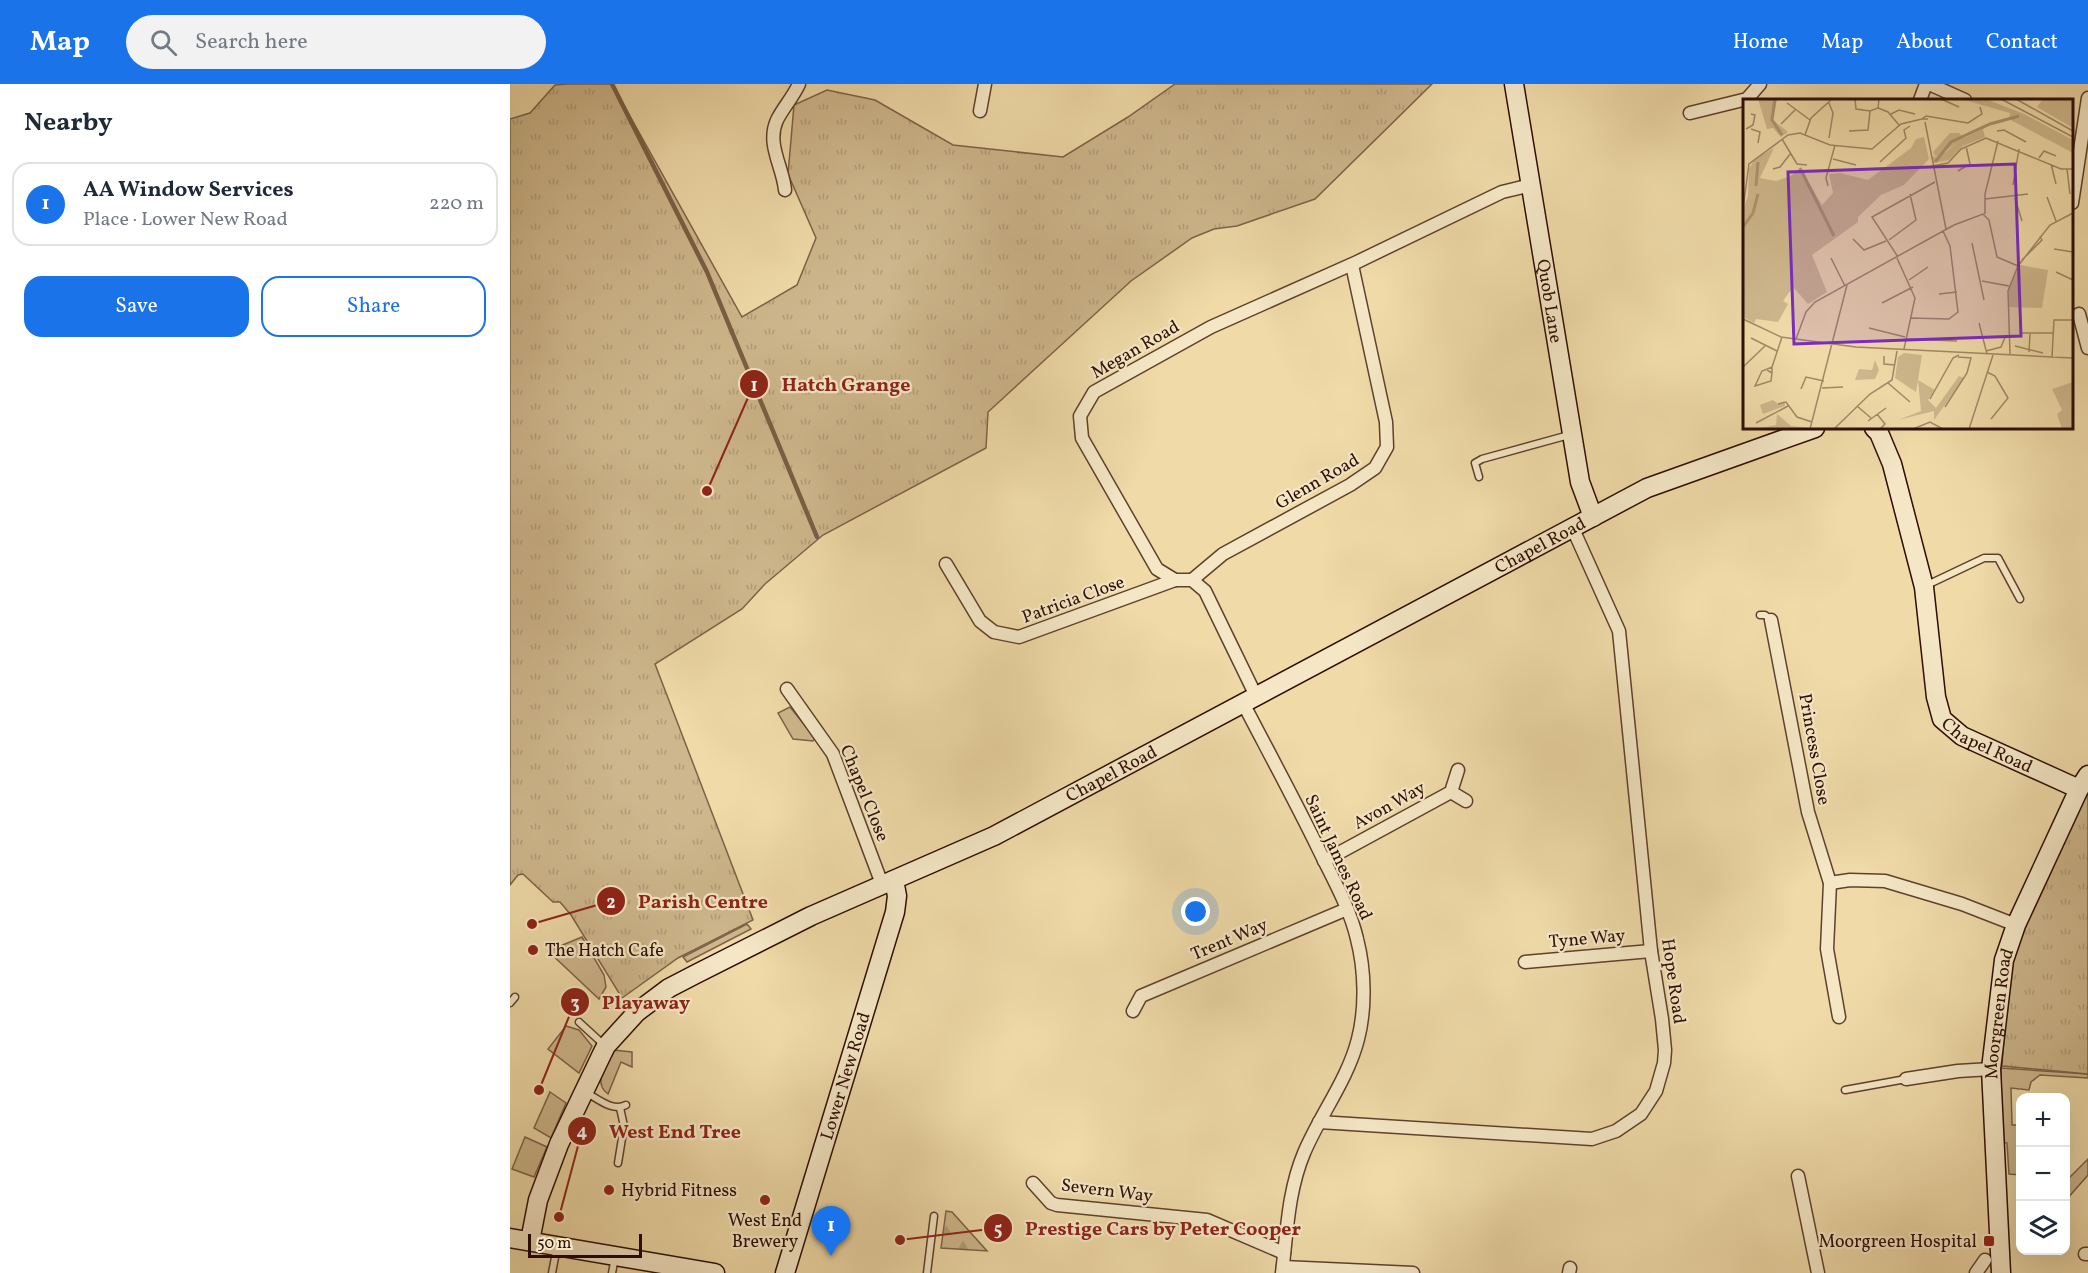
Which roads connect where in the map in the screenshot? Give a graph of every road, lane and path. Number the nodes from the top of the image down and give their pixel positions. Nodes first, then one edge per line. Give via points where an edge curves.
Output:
1 (799, 84) edge
2 (985, 84) edge
3 (1514, 84) edge
4 (1760, 84) edge
5 (1927, 84) edge
6 (2088, 98) edge
7 (1747, 99) edge
8 (1920, 99) edge
9 (1963, 99) edge
10 (1743, 100) edge
11 (980, 111) dead end
12 (1690, 113) dead end
13 (2081, 135) edge
14 (1531, 185) junction
15 (785, 190) dead end
16 (2073, 195) edge
17 (1352, 265) junction
18 (2079, 314) edge
19 (2088, 348) edge
20 (1812, 429) edge
21 (1875, 429) edge
22 (1572, 434) junction
23 (1479, 477) dead end
24 (1593, 517) junction
25 (1573, 529) junction
26 (946, 564) dead end
27 (1175, 580) junction
28 (1192, 580) junction
29 (1923, 587) junction
30 (2020, 599) dead end
31 (1766, 617) dead end
32 (787, 689) dead end
33 (1250, 699) junction
34 (1458, 770) dead end
35 (2085, 786) edge
36 (1451, 792) junction
37 (1466, 801) dead end
38 (1324, 861) junction
39 (888, 882) junction
40 (1830, 883) junction
41 (1347, 909) junction
42 (2016, 925) junction
43 (1651, 951) junction
44 (1525, 962) dead end
45 (1133, 1011) dead end
46 (1839, 1017) dead end
47 (579, 1022) dead end
48 (606, 1046) junction
49 (1991, 1069) junction
50 (1906, 1079) joint
51 (1845, 1090) dead end
52 (584, 1092) junction
53 (1319, 1122) junction
54 (618, 1163) dead end
55 (1798, 1176) dead end
56 (1033, 1183) dead end
57 (934, 1216) dead end
58 (510, 1238) edge
59 (530, 1241) junction
60 (557, 1246) junction
61 (1284, 1254) junction
62 (1985, 1260) dead end
63 (613, 1265) edge
64 (679, 1270) edge
65 (1283, 1270) edge
66 (552, 1273) edge
67 (715, 1273) edge
68 (785, 1273) edge
69 (927, 1273) edge
70 (1413, 1273) edge
71 (1818, 1273) edge
72 (1976, 1273) edge
73 (2001, 1273) edge

1 - 15 street via 773,132
2 - 11 street
3 - 14 street, Quob Lane
4 - 7 street
5 - 8 street
5 - 9 street
6 - 13 street
10 - 12 street
13 - 16 street
14 - 17 street, Megan Road via 1502,192
14 - 22 street, Quob Lane
17 - 27 street, Megan Road via 1211,327 1094,392 1080,416 1082,438 1157,569
17 - 28 street, Glenn Road via 1386,422 1387,447 1375,468 1223,554
18 - 19 street
20 - 24 street, Chapel Road via 1647,488
21 - 29 street, Chapel Road via 1892,464
22 - 23 lane via 1482,459 1475,463
22 - 24 street, Quob Lane via 1580,482
24 - 25 street, Chapel Road
25 - 33 street, Chapel Road
25 - 43 street, Hope Road via 1619,631
26 - 27 street, Patricia Close via 980,621 994,632 1019,638
27 - 28 street
28 - 33 street via 1205,591
29 - 30 lane via 1984,558 1998,558
29 - 35 street, Chapel Road via 1942,719 1962,736
31 - 40 street, Princess Close via 1808,812
32 - 39 street, Chapel Close via 833,754
33 - 38 street, Saint James Road
33 - 39 street, Chapel Road via 994,836
34 - 36 street, Avon Way
35 - 42 street, Moorgreen Road
36 - 37 street
36 - 38 street, Avon Way
38 - 41 street, Saint James Road
39 - 48 street, Chapel Road via 669,988 637,1012
39 - 68 street, Lower New Road via 897,896 896,912 789,1241
40 - 42 street via 1885,880
40 - 46 street, Princess Close via 1827,949
41 - 45 street, Trent Way via 1141,996
41 - 53 street, Saint James Road via 1361,960 1359,1038
42 - 49 street, Moorgreen Road via 2004,960
43 - 44 street, Tyne Way
43 - 53 street, Hope Road via 1662,1019 1664,1063 1650,1102 1641,1114 1616,1131 1592,1138
47 - 48 lane
48 - 52 street, Chapel Road
49 - 50 street
49 - 73 street, Moorgreen Road
50 - 51 lane
52 - 54 lane via 613,1107 623,1106
52 - 59 street, Chapel Road via 538,1200
53 - 61 street, Saint James Road via 1296,1174
55 - 71 street
56 - 61 street, Severn Way via 1057,1205 1207,1220
57 - 69 lane
58 - 59 street
59 - 60 street
60 - 63 street
60 - 66 lane
61 - 65 street, Saint James Road
62 - 72 street
63 - 64 street
64 - 67 street
65 - 70 street

